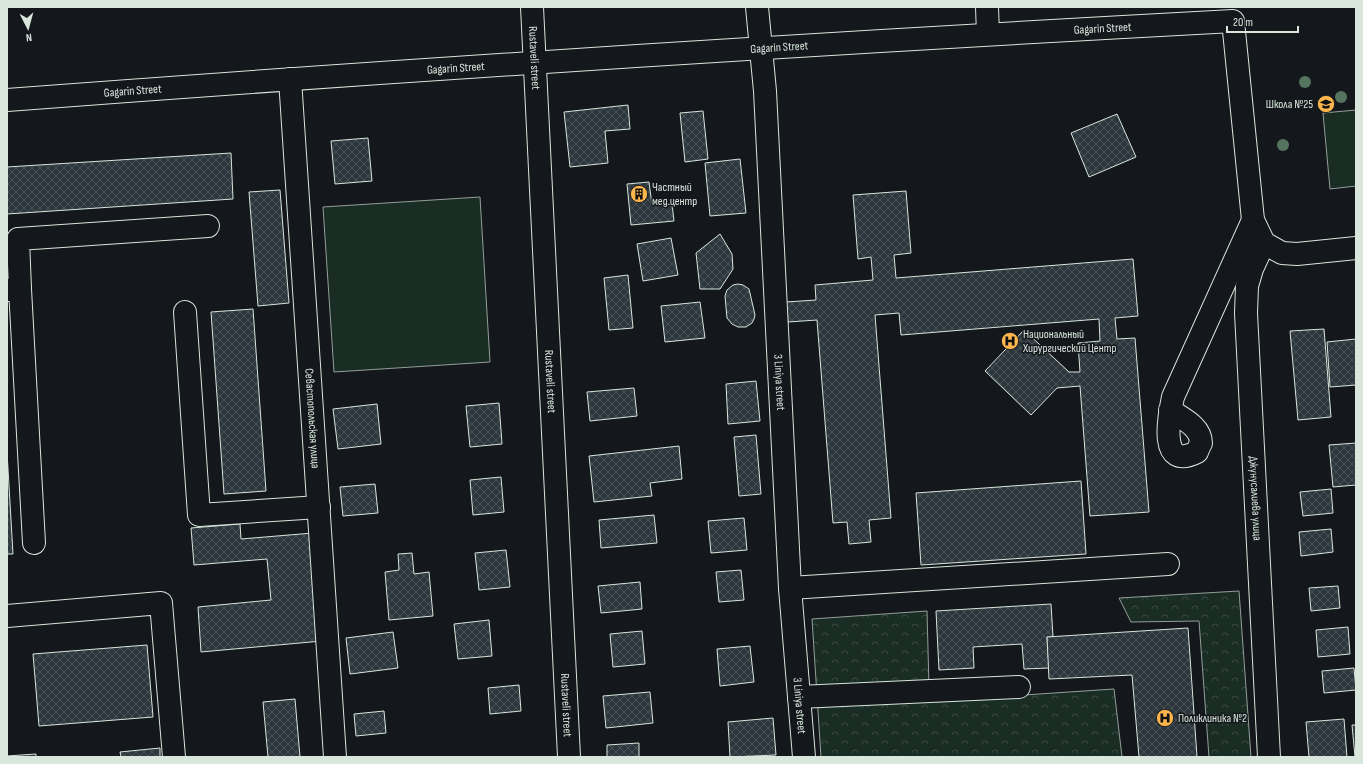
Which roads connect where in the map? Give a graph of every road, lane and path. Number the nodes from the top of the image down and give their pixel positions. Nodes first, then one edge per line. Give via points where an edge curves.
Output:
1 (532, 7) edge
2 (756, 7) edge
3 (987, 7) edge
4 (1234, 14) edge
5 (988, 34) junction
6 (760, 48) junction
7 (535, 62) junction
8 (290, 79) junction
9 (7, 100) edge
10 (1253, 220) junction
11 (208, 226) dead end
12 (1264, 243) junction
13 (1356, 248) edge
14 (14, 289) edge
15 (185, 312) dead end
16 (1170, 410) dead end
17 (318, 507) junction
18 (34, 543) dead end
19 (1168, 564) dead end
20 (790, 588) junction
21 (7, 616) edge
22 (1019, 687) dead end
23 (799, 697) junction
24 (174, 757) edge
25 (335, 757) edge
26 (569, 757) edge
27 (804, 757) edge
28 (1269, 757) edge

1 - 7 street, Rustaveli street
2 - 6 street, 3 Liniya street
3 - 5 street
4 - 5 street, Gagarin Street
4 - 10 street, Gagarin Street
5 - 6 street, Gagarin Street
6 - 7 street, Gagarin Street
6 - 20 street, 3 Liniya street via 765,90
7 - 8 street, Gagarin Street
7 - 26 street, Rustaveli street
8 - 9 street, Gagarin Street
8 - 17 street, Севастопольская улица
10 - 12 street, Gagarin Street
10 - 16 street via 1173,397
11 - 14 street via 18,239
12 - 13 street via 1282,253 1297,254
12 - 28 street, Джунусалиева улица via 1247,286 1246,312
14 - 18 street
15 - 17 street via 199,514
17 - 25 street, Севастопольская улица
19 - 20 street
20 - 23 street, 3 Liniya street
21 - 24 street via 161,603
22 - 23 street
23 - 27 street, 3 Liniya street

